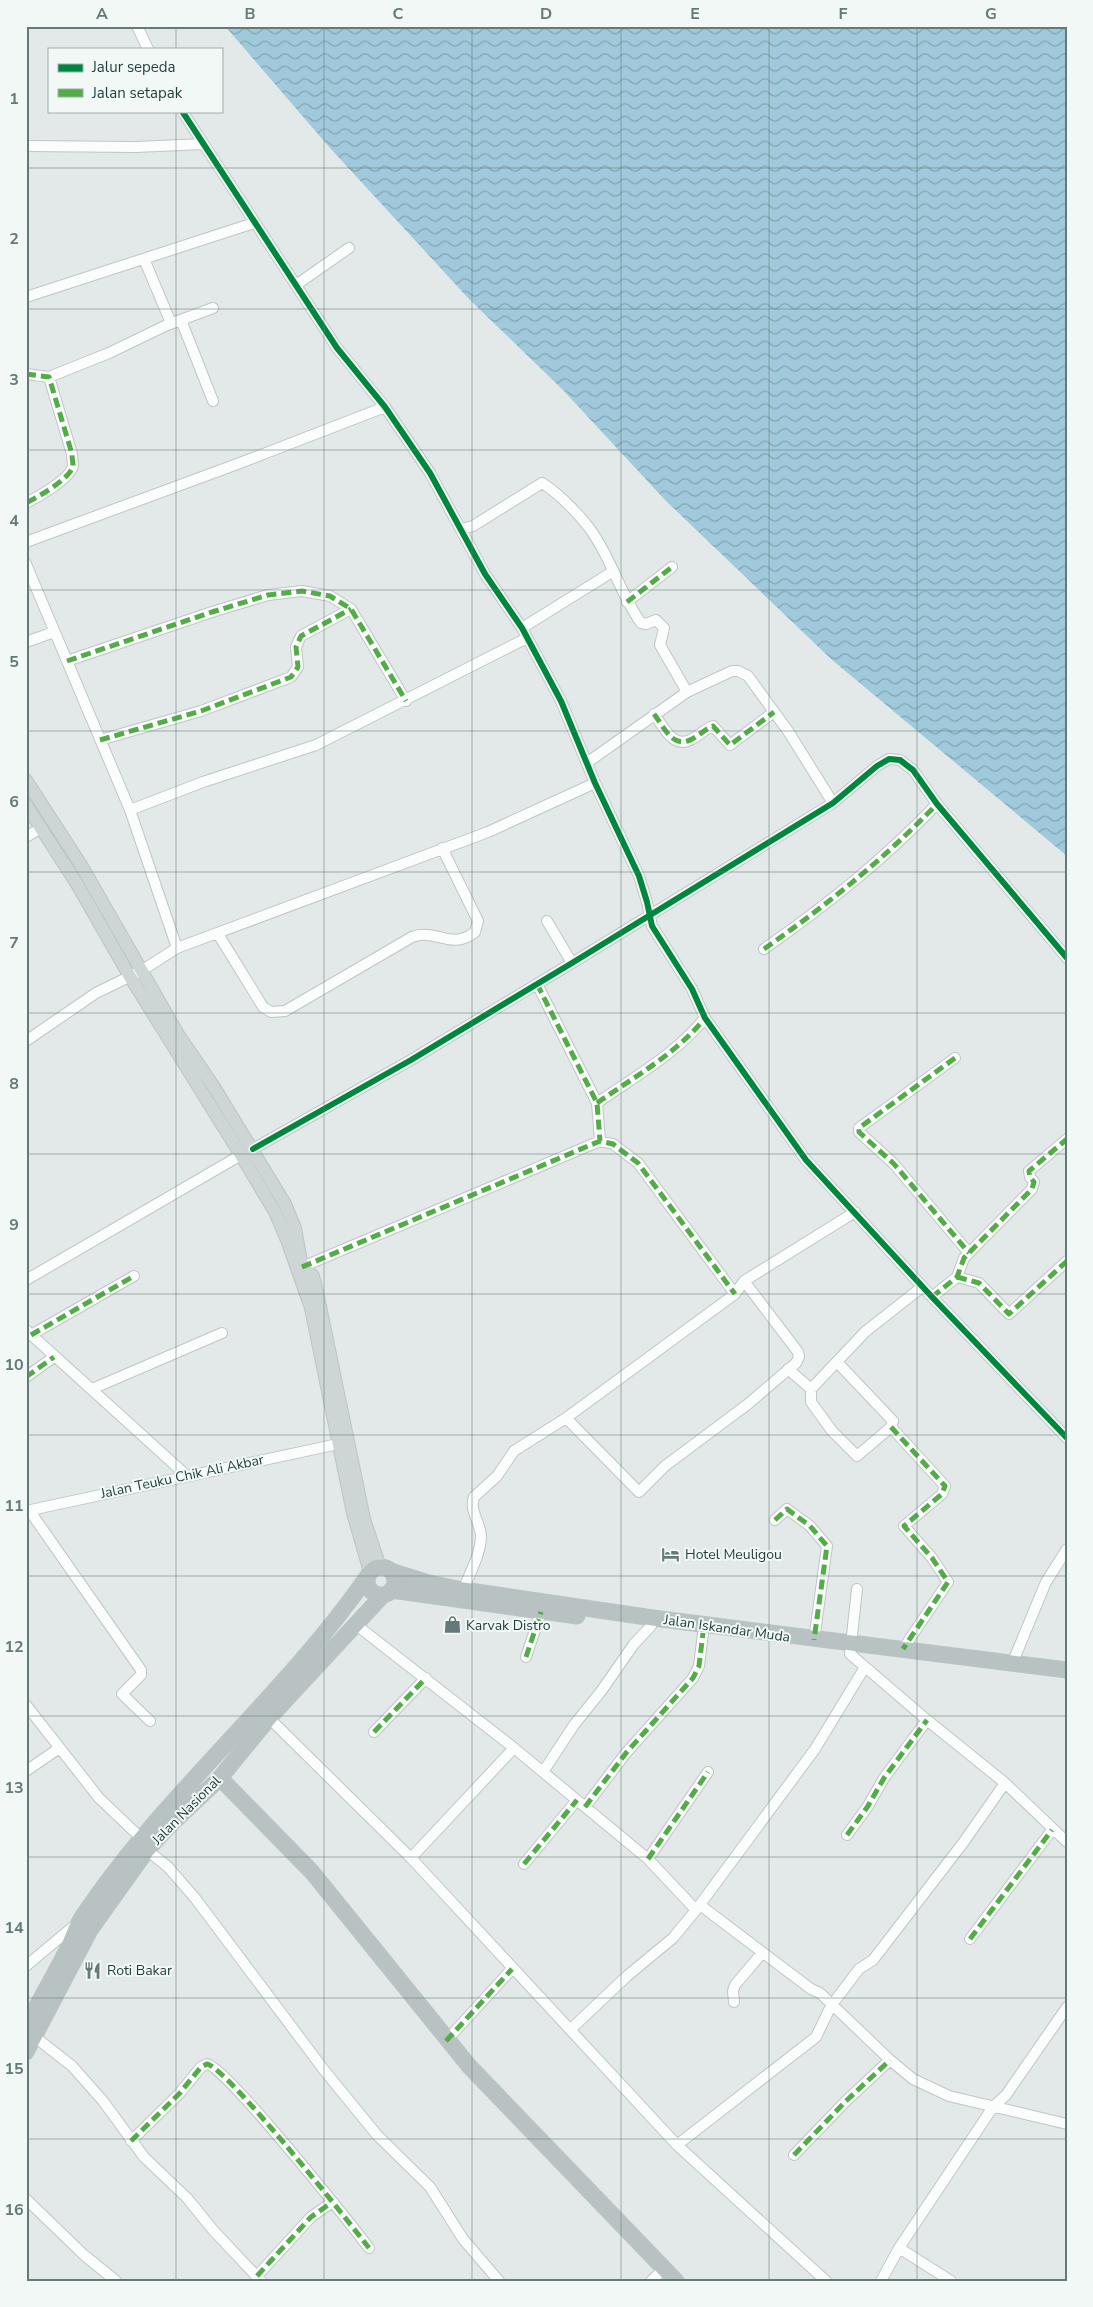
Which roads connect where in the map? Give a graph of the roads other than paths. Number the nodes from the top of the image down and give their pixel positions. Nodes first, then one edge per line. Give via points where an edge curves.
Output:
1 (137, 26) edge
2 (148, 48) edge
3 (183, 112) edge
4 (203, 144) junction
5 (26, 146) edge
6 (254, 222) junction
7 (349, 248) dead end
8 (144, 259) junction
9 (296, 285) junction
10 (26, 297) edge
11 (213, 308) dead end
12 (176, 322) junction
13 (26, 374) edge
14 (49, 377) junction
15 (213, 400) dead end
16 (385, 407) junction
17 (26, 503) edge
18 (462, 529) junction
19 (26, 542) edge
20 (26, 564) edge
21 (672, 567) dead end
22 (612, 572) junction
23 (627, 602) junction
24 (351, 609) junction
25 (522, 628) junction
26 (54, 632) junction
27 (527, 638) junction
28 (26, 642) edge
29 (67, 662) junction
30 (688, 692) junction
31 (406, 701) junction
32 (774, 712) junction
33 (654, 714) junction
34 (100, 740) junction
35 (588, 762) junction
36 (26, 780) edge
37 (595, 783) junction
38 (833, 803) junction
39 (937, 804) junction
40 (26, 805) edge
41 (130, 810) junction
42 (41, 828) junction
43 (26, 838) edge
44 (442, 848) junction
45 (649, 915) junction
46 (548, 921) dead end
47 (218, 934) junction
48 (177, 948) junction
49 (764, 949) dead end
50 (1067, 958) edge
51 (572, 963) junction
52 (135, 973) junction
53 (537, 984) junction
54 (705, 1018) junction
55 (26, 1041) edge
56 (955, 1058) dead end
57 (597, 1103) junction
58 (1067, 1139) edge
59 (600, 1141) junction
60 (247, 1152) junction
61 (855, 1212) junction
62 (967, 1256) junction
63 (1067, 1261) edge
64 (302, 1267) junction
65 (134, 1276) dead end
66 (957, 1277) junction
67 (26, 1280) edge
68 (744, 1281) junction
69 (922, 1287) junction
70 (735, 1294) junction
71 (932, 1297) junction
72 (28, 1333) edge
73 (222, 1333) dead end
74 (54, 1357) junction
75 (837, 1362) junction
76 (788, 1368) junction
77 (26, 1377) edge
78 (92, 1389) junction
79 (811, 1389) junction
80 (566, 1418) junction
81 (890, 1428) junction
82 (1067, 1438) edge
83 (338, 1444) junction
84 (186, 1475) junction
85 (28, 1511) edge
86 (775, 1520) dead end
87 (1067, 1549) edge
88 (377, 1572) junction
89 (857, 1589) dead end
90 (463, 1590) junction
91 (387, 1592) junction
92 (541, 1612) junction
93 (355, 1624) junction
94 (651, 1626) junction
95 (703, 1633) junction
96 (814, 1640) junction
97 (851, 1649) junction
98 (903, 1649) junction
99 (526, 1657) dead end
100 (1012, 1664) junction
101 (865, 1667) junction
102 (1067, 1670) edge
103 (426, 1678) junction
104 (1067, 1680) edge
105 (26, 1705) edge
106 (269, 1718) junction
107 (927, 1720) junction
108 (150, 1721) dead end
109 (374, 1732) dead end
110 (514, 1748) junction
111 (58, 1749) junction
112 (26, 1771) edge
113 (543, 1772) junction
114 (708, 1772) dead end
115 (220, 1778) junction
116 (1004, 1783) junction
117 (581, 1804) junction
118 (1052, 1830) junction
119 (155, 1832) junction
120 (847, 1835) dead end
121 (1067, 1842) edge
122 (411, 1858) junction
123 (648, 1859) junction
124 (524, 1864) dead end
125 (698, 1908) junction
126 (80, 1921) junction
127 (970, 1939) dead end
128 (762, 1953) junction
129 (26, 1966) edge
130 (512, 1969) junction
131 (734, 2002) dead end
132 (831, 2006) junction
133 (1067, 2008) edge
134 (570, 2029) junction
135 (30, 2032) edge
136 (446, 2042) junction
137 (26, 2052) edge
138 (890, 2060) junction
139 (993, 2107) junction
140 (1067, 2124) edge
141 (131, 2141) junction
142 (677, 2145) junction
143 (794, 2155) dead end
144 (26, 2199) edge
145 (331, 2203) junction
146 (369, 2248) dead end
147 (899, 2248) junction
148 (664, 2269) junction
149 (259, 2278) edge
150 (116, 2281) edge
151 (499, 2281) edge
152 (651, 2281) edge
153 (676, 2281) edge
154 (826, 2281) edge
155 (881, 2281) edge
156 (951, 2281) edge

1 - 2 street
3 - 4 street
4 - 5 street
4 - 6 street
6 - 8 street
6 - 9 street
7 - 9 street
8 - 10 street
8 - 12 street
9 - 16 street via 337,348
11 - 12 street
12 - 14 street
12 - 15 street
13 - 14 street
14 - 17 street via 73,467 52,487
16 - 18 street via 430,472
16 - 19 street
18 - 22 street via 542,484 556,492 596,536
18 - 25 street via 485,574
20 - 26 street
21 - 23 street
22 - 23 street
22 - 25 street
23 - 30 street via 643,624 656,620 664,628 660,645
24 - 29 street via 330,596 302,591 284,592 212,612
24 - 31 street
24 - 34 street via 301,636 296,647 298,667 291,677 201,711
25 - 27 street
26 - 28 street
26 - 29 street
27 - 31 street
27 - 35 street via 561,701
29 - 34 street
30 - 32 street via 738,671 748,676
30 - 33 street
31 - 41 street via 316,745
32 - 33 street via 730,746 713,726 692,740 676,741
32 - 38 street
33 - 35 street
34 - 41 street
35 - 37 street
36 - 52 main road via 81,865
37 - 44 street via 488,832
37 - 45 street via 638,876 648,902
38 - 39 street via 877,766 894,759 913,770
38 - 45 street
39 - 49 street via 886,856 825,906
39 - 50 street
40 - 42 main road
41 - 48 street
42 - 43 street
42 - 52 main road
44 - 47 street
44 - 47 street via 476,916 476,932 455,941 429,934 412,937 285,1011 271,1012 263,1007
45 - 51 street
45 - 54 street via 654,932 692,989
46 - 51 street
47 - 48 street
48 - 52 street
51 - 53 street
52 - 55 street via 96,993
52 - 60 main road
53 - 57 street
53 - 60 street
54 - 57 street via 694,1032 662,1059
54 - 61 street via 806,1160
56 - 62 street via 858,1128 894,1164
57 - 59 street
58 - 62 street via 1029,1171 1034,1182 1032,1189
59 - 64 street
59 - 70 street via 613,1144 638,1163
60 - 64 main road via 290,1215
60 - 67 street
60 - 83 main road via 304,1283
61 - 68 street
61 - 69 street
62 - 66 street
63 - 66 street via 1009,1314 978,1282
64 - 88 main road via 313,1276 318,1292
65 - 72 street
66 - 71 street
68 - 70 street
68 - 76 street via 798,1352 796,1363
69 - 71 street
69 - 75 street via 866,1332
70 - 80 street
71 - 82 street
72 - 74 street
73 - 78 street
74 - 77 street
74 - 78 street
75 - 79 street
75 - 81 street via 893,1421
76 - 79 street
76 - 80 street via 748,1404 665,1466 640,1492
78 - 84 street
79 - 81 street via 810,1402 857,1456
80 - 90 street via 514,1452 498,1476 474,1496 480,1542
81 - 98 street via 945,1486 942,1494 904,1526 948,1582
83 - 84 street, Jalan Teuku Chik Ali Akbar
83 - 88 main road via 353,1513
84 - 85 street, Jalan Teuku Chik Ali Akbar
85 - 108 street via 142,1670 141,1675 122,1693
86 - 96 street via 787,1509 810,1526 827,1546
87 - 100 street via 1046,1582
88 - 90 highway, Jalan Iskandar Muda
88 - 91 highway via 395,1581
88 - 91 highway via 369,1588 377,1594
88 - 119 highway, Jalan Nasional
89 - 97 street
90 - 96 highway, Jalan Iskandar Muda
91 - 92 highway, Jalan Iskandar Muda
91 - 93 highway, Jalan Nasional
92 - 94 highway, Jalan Iskandar Muda
92 - 99 street
93 - 103 street
93 - 106 highway, Jalan Nasional
94 - 95 highway, Jalan Iskandar Muda
94 - 113 street via 574,1725
95 - 97 highway, Jalan Iskandar Muda
95 - 117 street via 699,1666 693,1678
96 - 97 highway, Jalan Iskandar Muda
97 - 98 highway, Jalan Iskandar Muda
97 - 101 street
97 - 104 highway, Jalan Iskandar Muda
98 - 100 highway, Jalan Iskandar Muda
100 - 102 highway, Jalan Iskandar Muda
101 - 107 street
101 - 125 street via 815,1749
103 - 109 street
103 - 110 street
105 - 111 street
106 - 115 highway, Jalan Nasional
106 - 122 street
107 - 116 street
107 - 120 street
110 - 113 street
110 - 122 street
111 - 112 street
111 - 119 street via 99,1798
113 - 117 street
114 - 123 street
115 - 119 highway, Jalan Nasional
115 - 136 highway via 312,1872
116 - 118 street
116 - 132 street via 963,1844 873,1960 859,1969
117 - 123 street
117 - 124 street
118 - 121 street
118 - 127 street
119 - 126 highway, Jalan Nasional
119 - 135 highway, Jalan Nasional via 90,1930
119 - 151 street via 168,1868 195,1898 319,2064 377,2135 430,2187 463,2239
122 - 130 street
123 - 125 street
125 - 128 street
125 - 134 street via 674,1938
126 - 129 street
126 - 135 highway, Jalan Nasional
128 - 131 street via 735,1985
128 - 132 street via 820,1993
130 - 134 street
130 - 136 street
132 - 138 street
132 - 142 street via 816,2037
133 - 139 street via 1006,2095
134 - 142 street
135 - 137 highway, Jalan Nasional
135 - 141 street via 78,2072
136 - 148 highway
138 - 139 street via 913,2078 949,2096
138 - 143 street
139 - 140 street
139 - 147 street
141 - 145 street via 179,2094 201,2067 208,2064 222,2074 270,2127
141 - 149 street
142 - 154 street
144 - 150 street
145 - 146 street
145 - 149 street via 311,2217
147 - 155 street
147 - 156 street
148 - 152 street
148 - 153 highway

